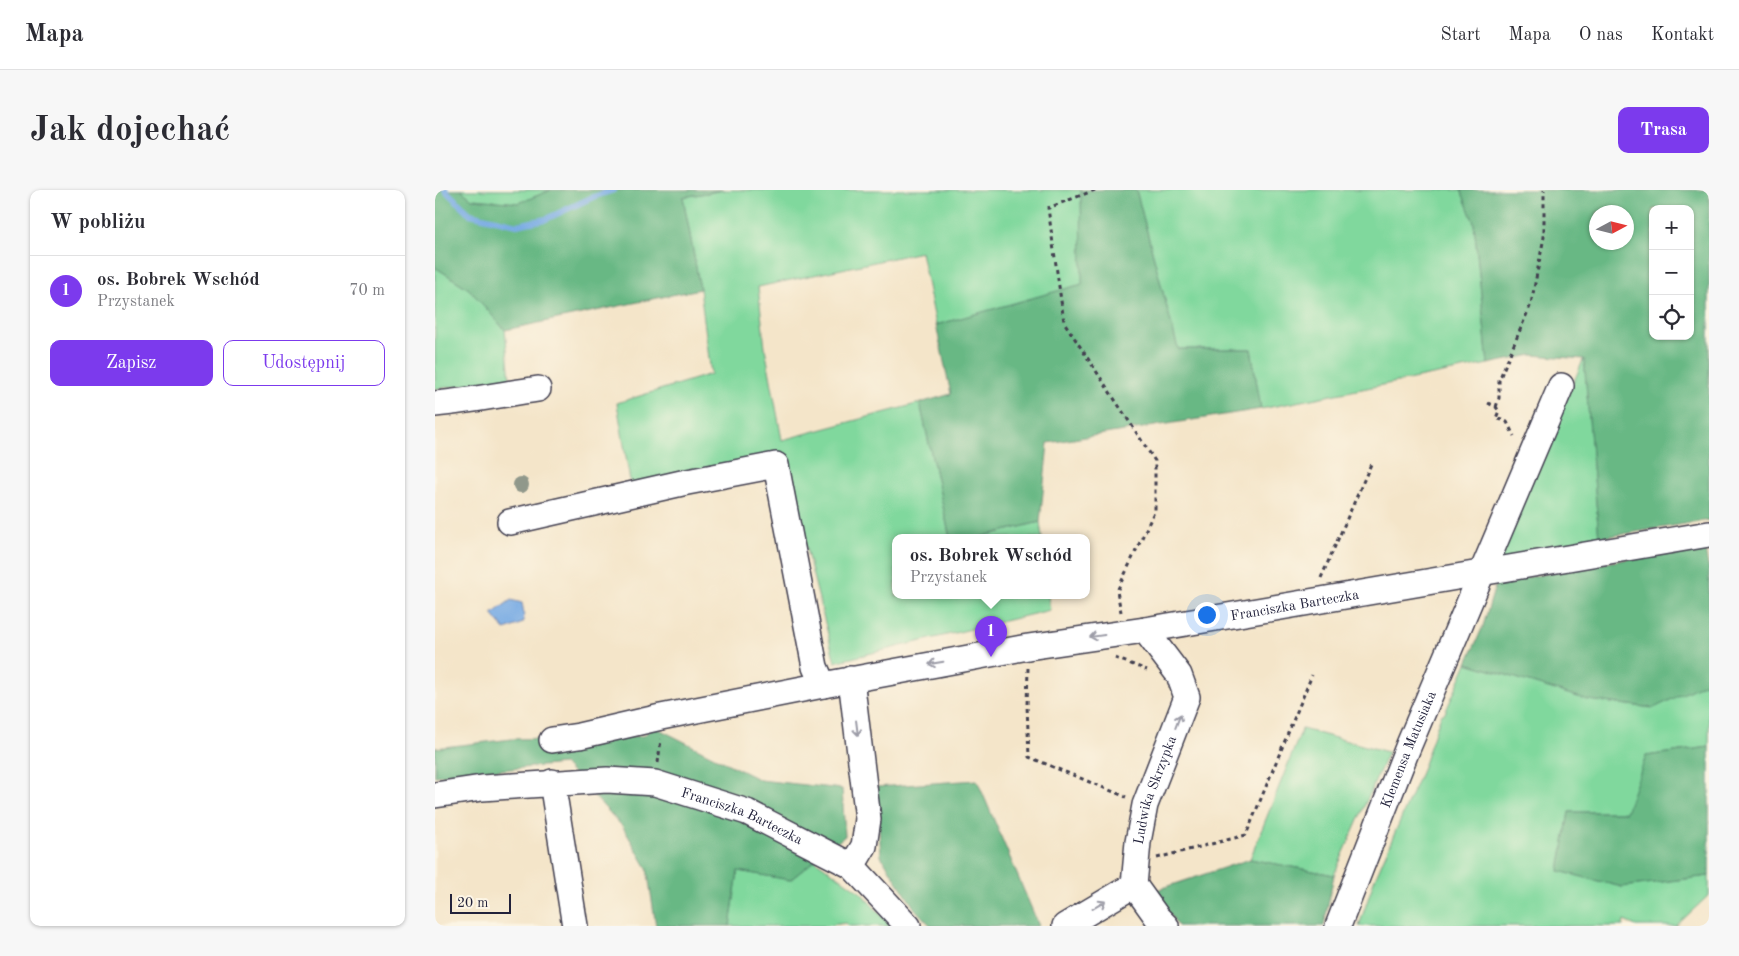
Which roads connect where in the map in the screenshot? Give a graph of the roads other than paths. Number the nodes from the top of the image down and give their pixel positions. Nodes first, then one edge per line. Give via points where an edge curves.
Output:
1 (1561, 386) dead end
2 (539, 389) dead end
3 (435, 404) edge
4 (510, 522) dead end
5 (1709, 534) edge
6 (1481, 574) junction
7 (1134, 632) junction
8 (851, 679) junction
9 (823, 684) junction
10 (552, 740) dead end
11 (551, 782) junction
12 (435, 794) edge
13 (852, 866) junction
14 (1135, 874) junction
15 (575, 926) edge
16 (908, 926) edge
17 (1065, 926) edge
18 (1166, 926) edge
19 (1338, 926) edge

1 - 6 street, Klemensa Matusiaka
2 - 3 street
4 - 9 street via 776,465 815,667
5 - 6 street, Franciszka Barteczka
6 - 7 street, Franciszka Barteczka
6 - 19 street, Klemensa Matusiaka via 1408,747
7 -> 8 street, Franciszka Barteczka via 1028,647
14 -> 7 street, Ludwika Skrzypka via 1145,805 1187,697 1179,675
8 - 9 street, Franciszka Barteczka
8 -> 13 street via 869,819 864,846
9 - 10 street, Franciszka Barteczka via 661,727
11 - 12 street, Franciszka Barteczka
11 - 13 street, Franciszka Barteczka via 607,780 655,784 747,812
11 - 15 street
13 - 16 street, Franciszka Barteczka
17 -> 14 street
14 - 18 street via 1157,917

